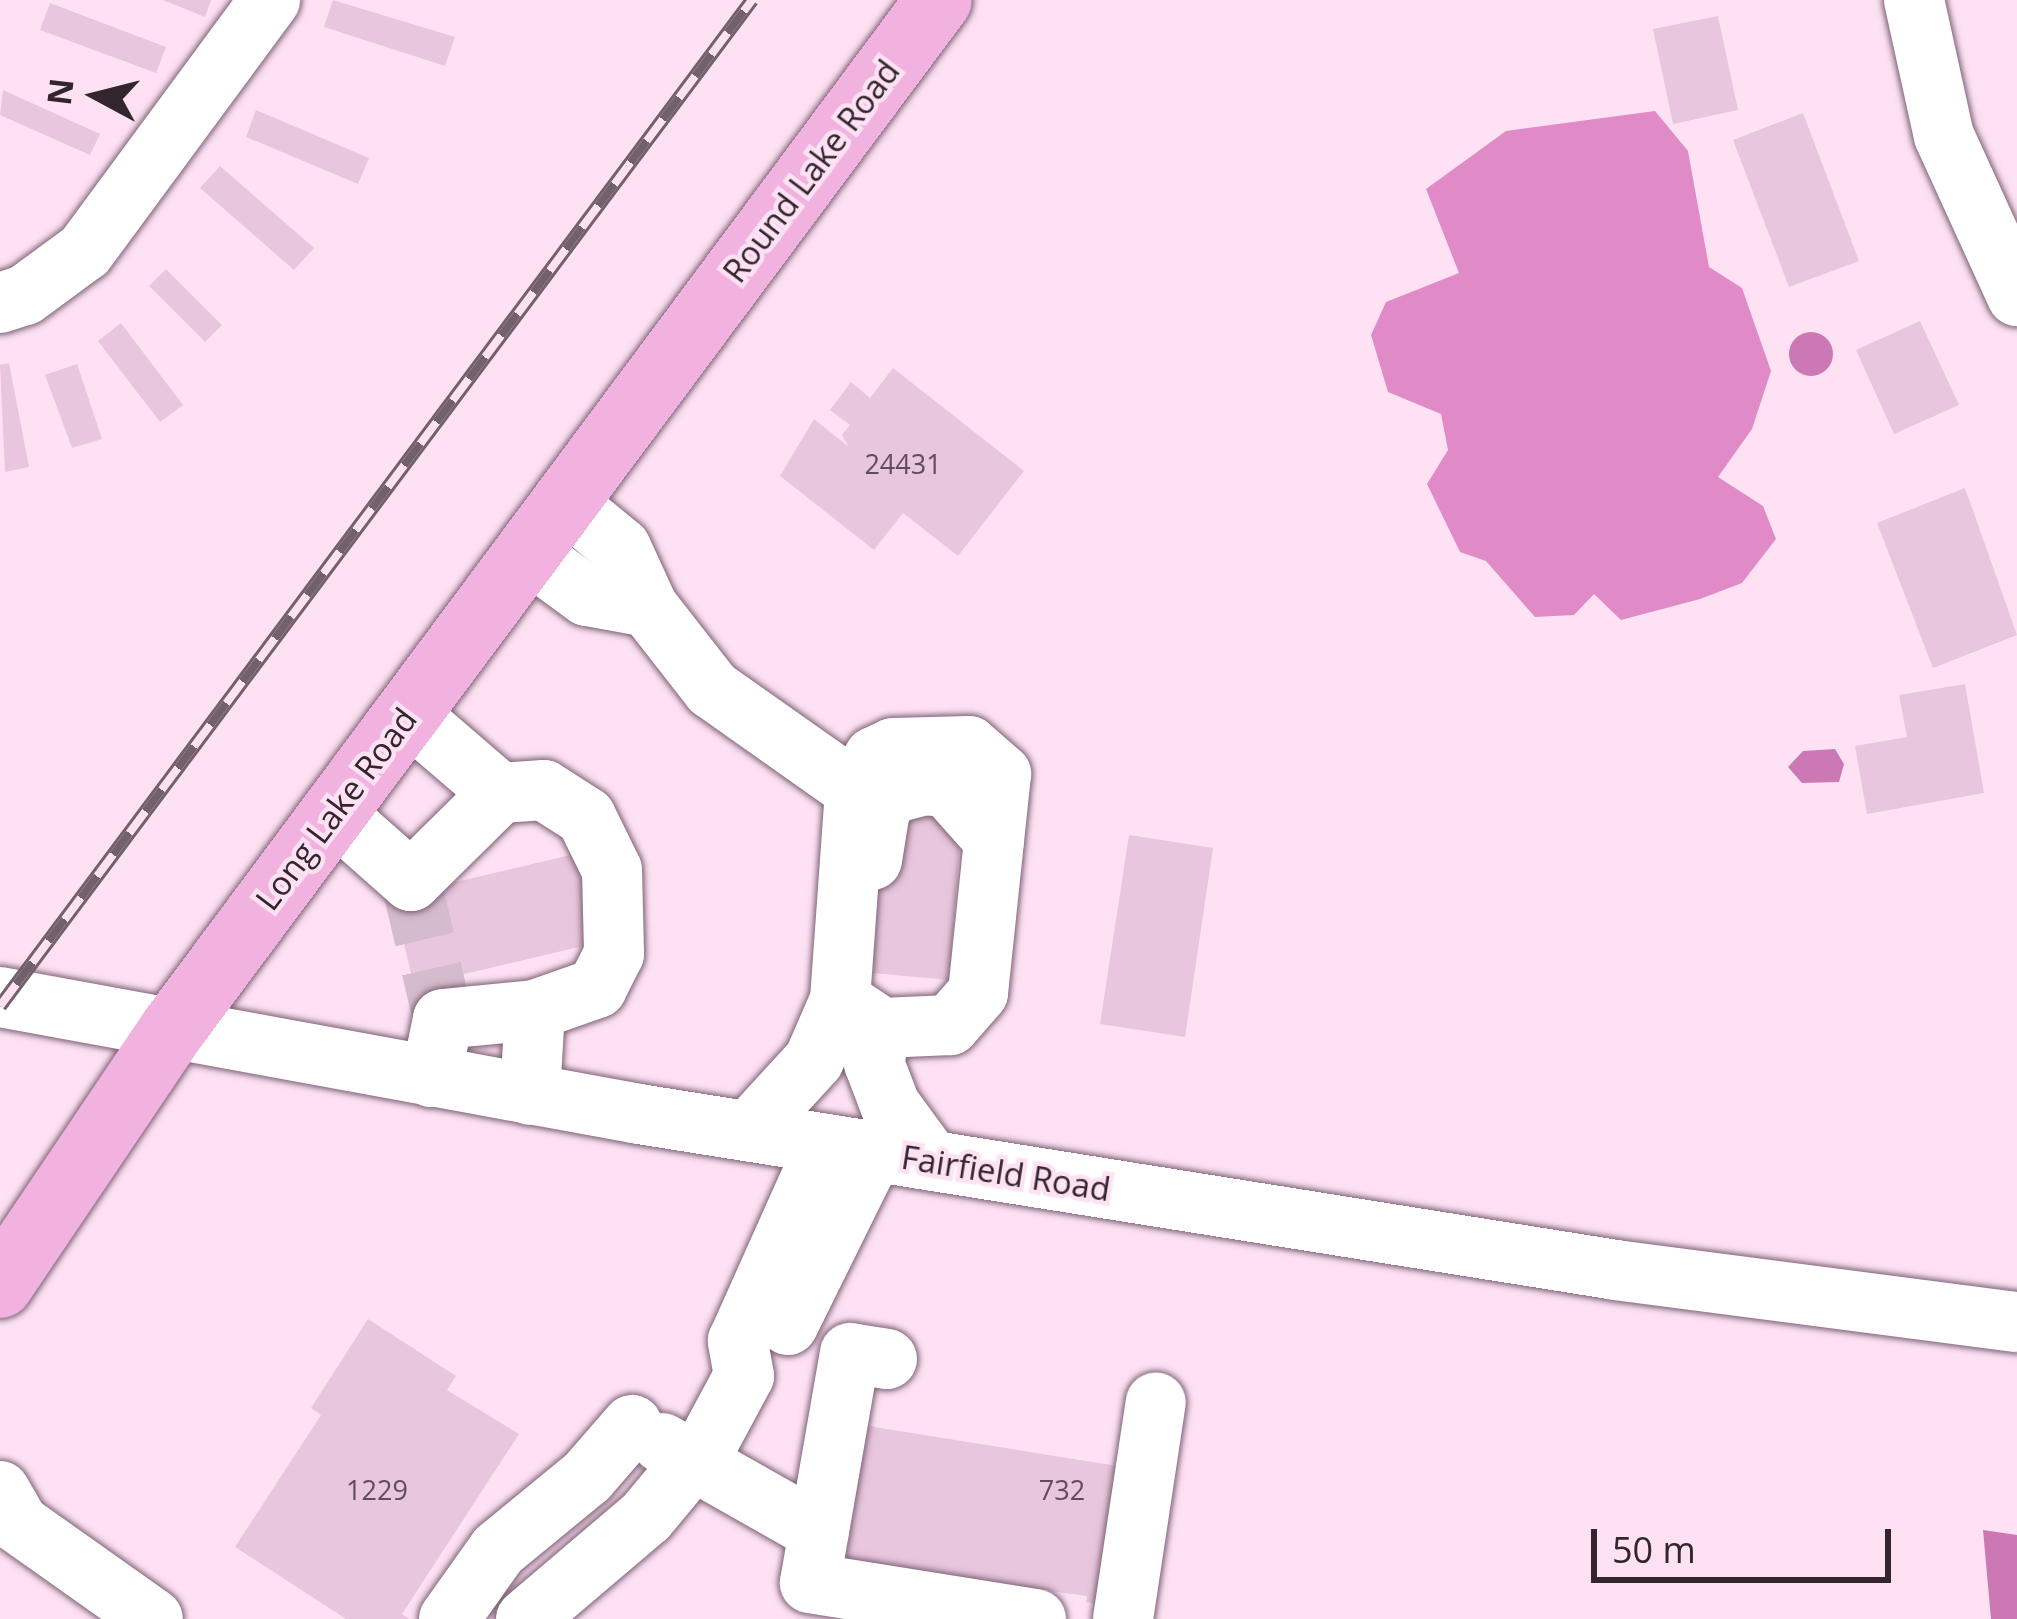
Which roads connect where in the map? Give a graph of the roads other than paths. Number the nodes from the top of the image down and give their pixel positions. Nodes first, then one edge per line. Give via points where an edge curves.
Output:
1 (270, 0) edge
2 (939, 0) edge
3 (1914, 0) edge
4 (2017, 296) edge
5 (0, 304) edge
6 (684, 342) joint
7 (546, 527) junction
8 (407, 713) junction
9 (855, 790) junction
10 (500, 793) junction
11 (333, 812) junction
12 (994, 840) junction
13 (844, 930) junction
14 (0, 997) edge
15 (535, 1010) junction
16 (861, 1014) junction
17 (172, 1030) junction
18 (431, 1077) junction
19 (530, 1095) junction
20 (749, 1132) junction
21 (877, 1152) junction
22 (0, 1285) edge
23 (2017, 1322) edge
24 (887, 1359) dead end
25 (1156, 1402) dead end
26 (694, 1462) junction
27 (6, 1513) edge
28 (818, 1532) junction
29 (153, 1619) edge
30 (449, 1619) edge
31 (526, 1619) edge
32 (1036, 1619) edge
33 (1123, 1619) edge

1 - 5 street via 85,250
2 - 6 main road, Round Lake Road
3 - 4 street via 1944,136
6 - 7 main road, Long Lake Road
7 - 8 main road, Long Lake Road
7 - 9 street via 587,596 648,607 712,689
8 - 10 street
8 - 11 main road, Long Lake Road
9 - 12 street via 874,757 893,748 969,746 1000,774
9 - 13 street
10 - 11 street via 411,881
10 - 15 street via 544,790 586,817 613,870 617,926 606,977 597,988
11 - 17 main road, Long Lake Road
12 - 13 street via 947,787 891,794 880,810 868,892
12 - 16 street via 978,993 950,1025
13 - 16 street
14 - 17 street, Fairfield Road
15 - 18 street via 443,1018
15 - 19 street
16 - 20 street
16 - 21 street via 890,1105
17 - 18 street, Fairfield Road
17 - 22 main road, Long Lake Road
18 - 19 street, Fairfield Road
19 - 20 street, Fairfield Road
20 - 21 street, Fairfield Road
21 - 23 street, Fairfield Road via 1616,1270
21 - 26 street via 738,1341 744,1376
24 - 28 street via 850,1353
25 - 33 street
26 - 28 street
26 - 30 street via 636,1428 498,1550
26 - 31 street via 646,1517
27 - 29 street
28 - 32 street via 810,1583

